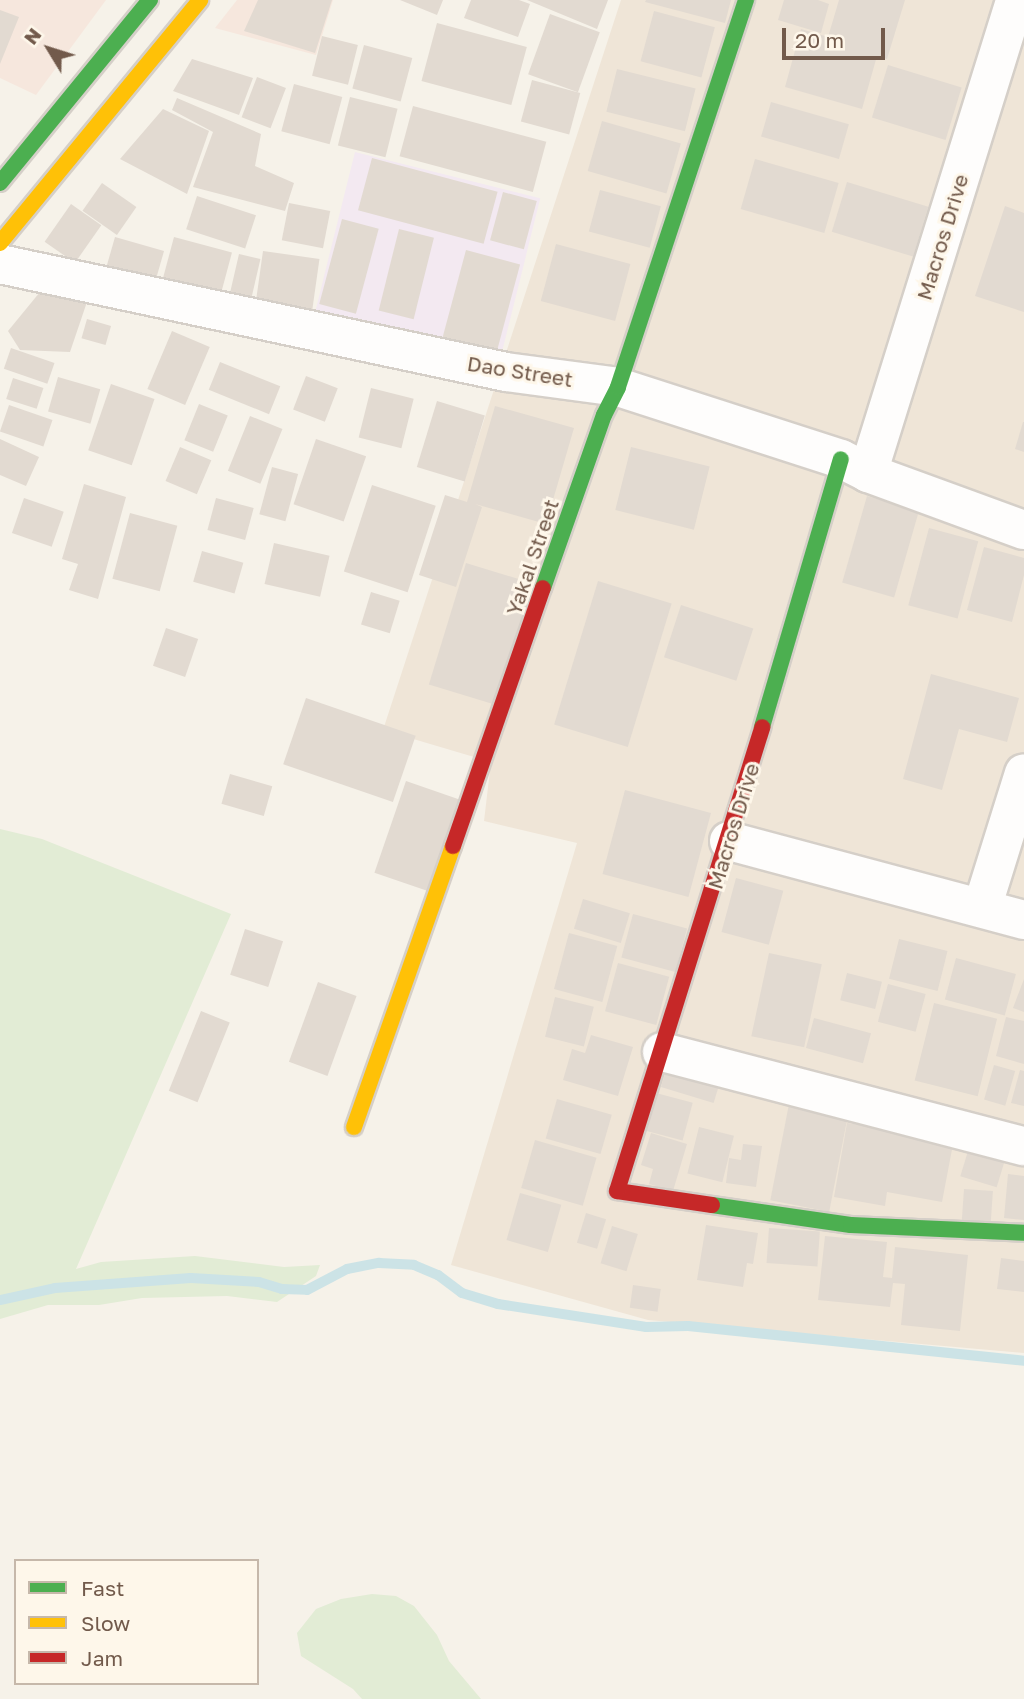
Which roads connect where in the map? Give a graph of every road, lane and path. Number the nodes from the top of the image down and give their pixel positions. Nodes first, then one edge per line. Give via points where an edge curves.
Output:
1 (150, 0) edge
2 (201, 0) edge
3 (746, 0) edge
4 (1015, 0) edge
5 (0, 183) edge
6 (0, 243) edge
7 (0, 264) edge
8 (618, 387) junction
9 (855, 466) junction
10 (1024, 530) edge
11 (1024, 773) edge
12 (729, 841) junction
13 (982, 908) junction
14 (1024, 920) edge
15 (663, 1052) junction
16 (354, 1126) dead end
17 (1024, 1146) edge
18 (1024, 1233) edge

1 - 5 main road
2 - 6 main road
3 - 8 main road, Yakal Street
4 - 9 street, Macros Drive
7 - 8 street, Dao Street via 506,372
8 - 9 street, Dao Street
8 - 16 main road, Yakal Street via 599,429
9 - 10 street, Dao Street
9 - 12 main road, Macros Drive
11 - 13 street
12 - 13 street
12 - 15 main road, Macros Drive
13 - 14 street
15 - 17 street
15 - 18 main road, Macros Drive via 617,1191 851,1225

